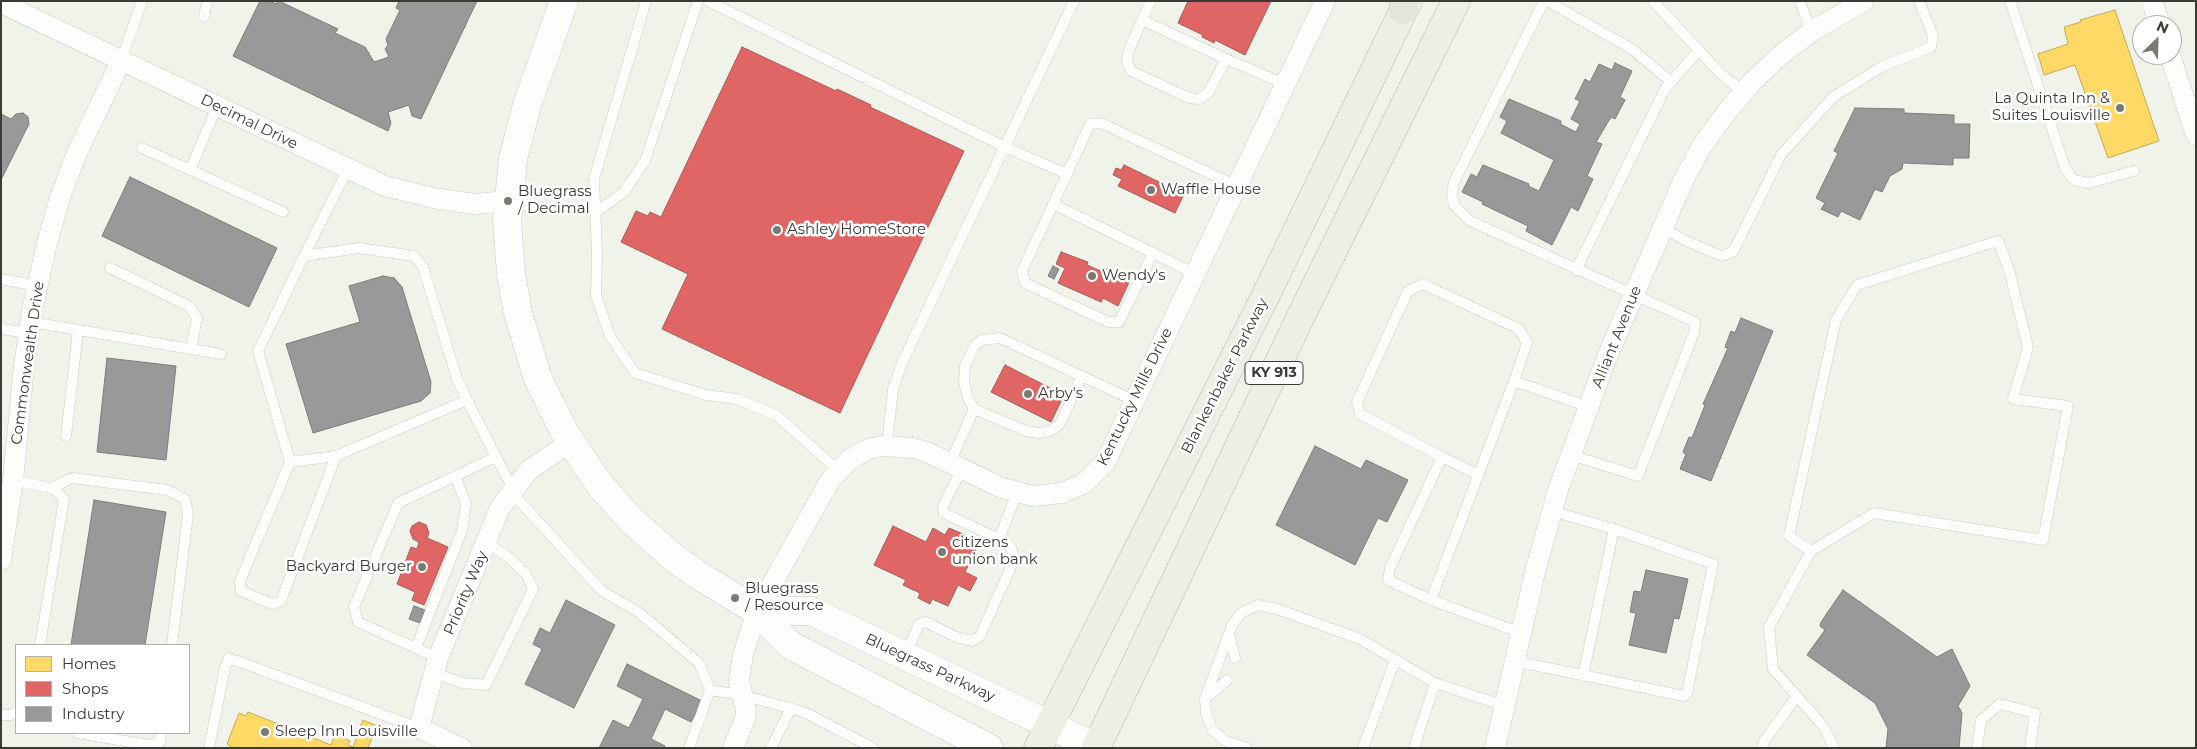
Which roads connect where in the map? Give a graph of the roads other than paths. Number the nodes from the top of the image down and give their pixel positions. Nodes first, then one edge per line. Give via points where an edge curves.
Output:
1 (142, 1) edge
2 (207, 1) edge
3 (564, 1) edge
4 (646, 1) edge
5 (698, 1) edge
6 (708, 1) edge
7 (1074, 1) edge
8 (1151, 1) edge
9 (1325, 1) edge
10 (1456, 1) edge
11 (1545, 1) edge
12 (1653, 1) edge
13 (1800, 1) edge
14 (1864, 1) edge
15 (1919, 1) edge
16 (2010, 1) edge
17 (2152, 1) edge
18 (1, 3) edge
19 (1406, 4) edge
20 (2157, 15) edge
21 (204, 17) dead end
22 (1142, 20) junction
23 (1811, 32) junction
24 (1699, 50) junction
25 (1226, 59) junction
26 (121, 61) junction
27 (2173, 65) edge
28 (1671, 82) junction
29 (1286, 84) junction
30 (1744, 92) junction
31 (217, 107) junction
32 (2196, 135) edge
33 (1005, 147) junction
34 (142, 148) dead end
35 (348, 169) junction
36 (190, 170) junction
37 (2134, 171) dead end
38 (1067, 174) junction
39 (1237, 186) junction
40 (508, 201) junction
41 (1053, 204) junction
42 (283, 212) dead end
43 (596, 212) junction
44 (1663, 228) junction
45 (1153, 253) junction
46 (304, 256) junction
47 (110, 268) dead end
48 (1576, 270) junction
49 (1195, 274) junction
50 (1, 279) edge
51 (38, 286) junction
52 (1634, 296) junction
53 (30, 328) junction
54 (1, 329) edge
55 (78, 330) junction
56 (191, 349) junction
57 (221, 354) dead end
58 (1082, 376) junction
59 (1514, 381) junction
60 (468, 400) junction
61 (1135, 401) junction
62 (1589, 408) junction
63 (974, 409) junction
64 (66, 436) dead end
65 (571, 442) junction
66 (887, 446) junction
67 (1571, 455) junction
68 (336, 456) junction
69 (496, 457) junction
70 (1442, 457) junction
71 (290, 462) junction
72 (956, 466) junction
73 (838, 470) junction
74 (1479, 475) junction
75 (455, 476) junction
76 (13, 480) junction
77 (51, 488) junction
78 (512, 490) junction
79 (1017, 494) junction
80 (1552, 511) junction
81 (1614, 529) junction
82 (999, 539) junction
83 (487, 542) junction
84 (1811, 551) junction
85 (1, 560) edge
86 (1430, 600) junction
87 (757, 611) junction
88 (1521, 633) junction
89 (1229, 634) junction
90 (40, 644) edge
91 (172, 644) edge
92 (416, 648) junction
93 (905, 656) junction
94 (1235, 658) dead end
95 (1395, 660) junction
96 (1514, 661) junction
97 (436, 666) junction
98 (1583, 676) junction
99 (1227, 680) dead end
100 (1435, 683) junction
101 (710, 690) junction
102 (742, 695) junction
103 (1797, 696) junction
104 (1205, 699) junction
105 (1505, 706) junction
106 (791, 708) junction
107 (419, 728) junction
108 (83, 734) edge
109 (161, 734) edge
110 (1044, 736) edge
111 (1832, 744) edge
112 (454, 746) edge
113 (1097, 747) edge
114 (210, 748) edge
115 (689, 748) edge
116 (733, 748) edge
117 (772, 748) edge
118 (873, 748) edge
119 (989, 748) edge
120 (1246, 748) edge
121 (1363, 748) edge
122 (1414, 748) edge
123 (1495, 748) edge
124 (1762, 748) edge
125 (1822, 748) edge
126 (1977, 748) edge
127 (2030, 748) edge

1 - 26 lane
2 - 21 lane
3 - 40 street via 526,105 513,160
4 - 43 lane via 594,179
5 - 43 lane via 645,161 624,192
6 - 33 lane
7 - 33 lane
8 - 22 lane
9 - 29 street, Kentucky Mills Drive
10 - 113 main road, KY 913 via 1299,320
11 - 28 lane via 1632,49
11 - 48 lane via 1454,182 1452,195 1454,205 1470,221
12 - 24 lane
13 - 23 lane
14 - 23 street, Alliant Avenue
15 - 44 lane via 1934,36 1931,47 1883,66 1834,96 1782,155 1733,252 1722,256
16 - 37 lane via 2065,168 2074,180 2089,183
17 - 20 street
18 - 26 street, Decimal Drive
19 - 110 main road, Blankenbaker Parkway / KY 913 via 1265,297
22 - 25 lane
22 - 25 lane via 1129,50 1127,62 1131,71 1189,98 1199,99 1208,93
23 - 30 street, Alliant Avenue via 1783,53
24 - 28 lane
24 - 30 lane via 1722,75
25 - 29 lane
26 - 31 street, Decimal Drive
26 - 51 street, Commonwealth Drive via 77,152 60,197
27 - 32 street
28 - 48 lane
29 - 39 street, Kentucky Mills Drive
30 - 44 street, Alliant Avenue via 1702,146
31 - 35 street, Decimal Drive
31 - 36 lane
33 - 38 lane
33 - 66 lane via 902,363 893,388
34 - 36 lane
35 - 40 street, Decimal Drive via 385,186 424,196 475,204
35 - 46 lane
36 - 42 lane
38 - 39 lane via 1090,124 1100,123
38 - 41 lane
39 - 49 street, Kentucky Mills Drive
40 - 65 street via 511,274 518,313 538,378
41 - 45 lane
41 - 45 lane via 1022,271 1025,283 1108,322 1119,322
43 - 73 lane via 596,296 610,336 635,372 706,395 737,399 776,415
44 - 52 street, Alliant Avenue
45 - 49 lane
46 - 60 lane via 359,248 414,256 423,267 457,380
46 - 71 lane via 258,351
47 - 56 lane via 189,306 197,318
48 - 52 lane
49 - 61 street, Kentucky Mills Drive
50 - 51 lane
51 - 53 street, Commonwealth Drive
52 - 62 street, Alliant Avenue
52 - 67 lane via 1695,322 1694,333 1638,476
53 - 54 lane
53 - 55 lane
53 - 76 street, Commonwealth Drive
55 - 56 lane
55 - 64 lane
56 - 57 lane
58 - 61 lane
58 - 63 lane via 1060,424 1050,431 1039,434 1026,431
58 - 63 lane via 1000,338 982,340 974,345 965,366 964,382
59 - 62 lane
59 - 70 lane via 1527,343 1519,329 1422,284 1408,292 1357,402 1360,414
59 - 74 lane
60 - 68 lane
60 - 69 lane
61 - 79 street, Kentucky Mills Drive via 1105,463 1082,484 1049,496
62 - 67 street, Alliant Avenue
63 - 72 lane
65 - 78 street, Priority Way via 529,470
65 - 87 street via 600,485 630,519 674,558
66 - 72 street, Kentucky Mills Drive via 913,448
66 - 73 street, Kentucky Mills Drive via 868,449
67 - 80 street, Alliant Avenue
68 - 71 lane
68 - 71 lane via 281,601 272,604 241,591 240,581
69 - 75 lane
69 - 78 lane
70 - 74 lane
70 - 86 lane via 1390,568 1388,580
72 - 79 street, Kentucky Mills Drive
72 - 82 lane via 943,506 944,513
73 - 87 street, Kentucky Mills Drive
74 - 86 lane
75 - 92 lane via 466,504 462,530
75 - 92 lane via 398,503 354,607 358,622
76 - 77 lane
76 - 85 street, Commonwealth Drive
77 - 90 lane via 64,499
77 - 91 lane via 72,478 166,490 185,499 188,514
78 - 83 street, Priority Way via 500,508
78 - 101 lane via 602,591 637,611 699,663
79 - 82 lane
80 - 81 lane
80 - 88 street, Alliant Avenue
81 - 98 lane
81 - 98 lane via 1714,564 1687,693 1684,696
82 - 93 lane via 1011,547 1016,558 980,636 972,641 956,637 926,622 919,624
83 - 97 street, Priority Way
83 - 97 lane via 526,574 533,589 486,685 463,683
84 - 84 lane via 1874,513 2044,540 2068,406 2013,399 2028,347 2009,270 1998,241 1857,285 1836,320 1789,536
84 - 103 lane via 1770,627 1773,669
86 - 88 lane
87 - 93 street, Bluegrass Parkway via 811,611
87 - 102 street, Kentucky Mills Drive via 743,655 739,680
87 - 119 street via 790,645
88 - 96 street, Alliant Avenue
89 - 94 lane
89 - 95 lane via 1242,613 1258,605 1360,639
89 - 104 lane
92 - 97 lane
93 - 110 street, Bluegrass Parkway
95 - 100 lane
95 - 121 lane
96 - 98 lane
96 - 105 street, Alliant Avenue
97 - 107 street, Priority Way
99 - 104 lane
100 - 105 lane
100 - 122 lane
101 - 102 lane
101 - 115 lane
102 - 106 lane
102 - 116 street, Kentucky Mills Drive via 745,719
103 - 111 lane via 1824,727
103 - 124 lane
104 - 120 lane via 1212,730 1226,741
105 - 123 street, Alliant Avenue
106 - 117 lane
106 - 118 lane
107 - 112 street
107 - 114 lane via 229,658
108 - 109 lane via 149,746 160,742
110 - 113 street, Bluegrass Parkway
111 - 125 lane
126 - 127 lane via 1981,720 2000,704 2035,713

